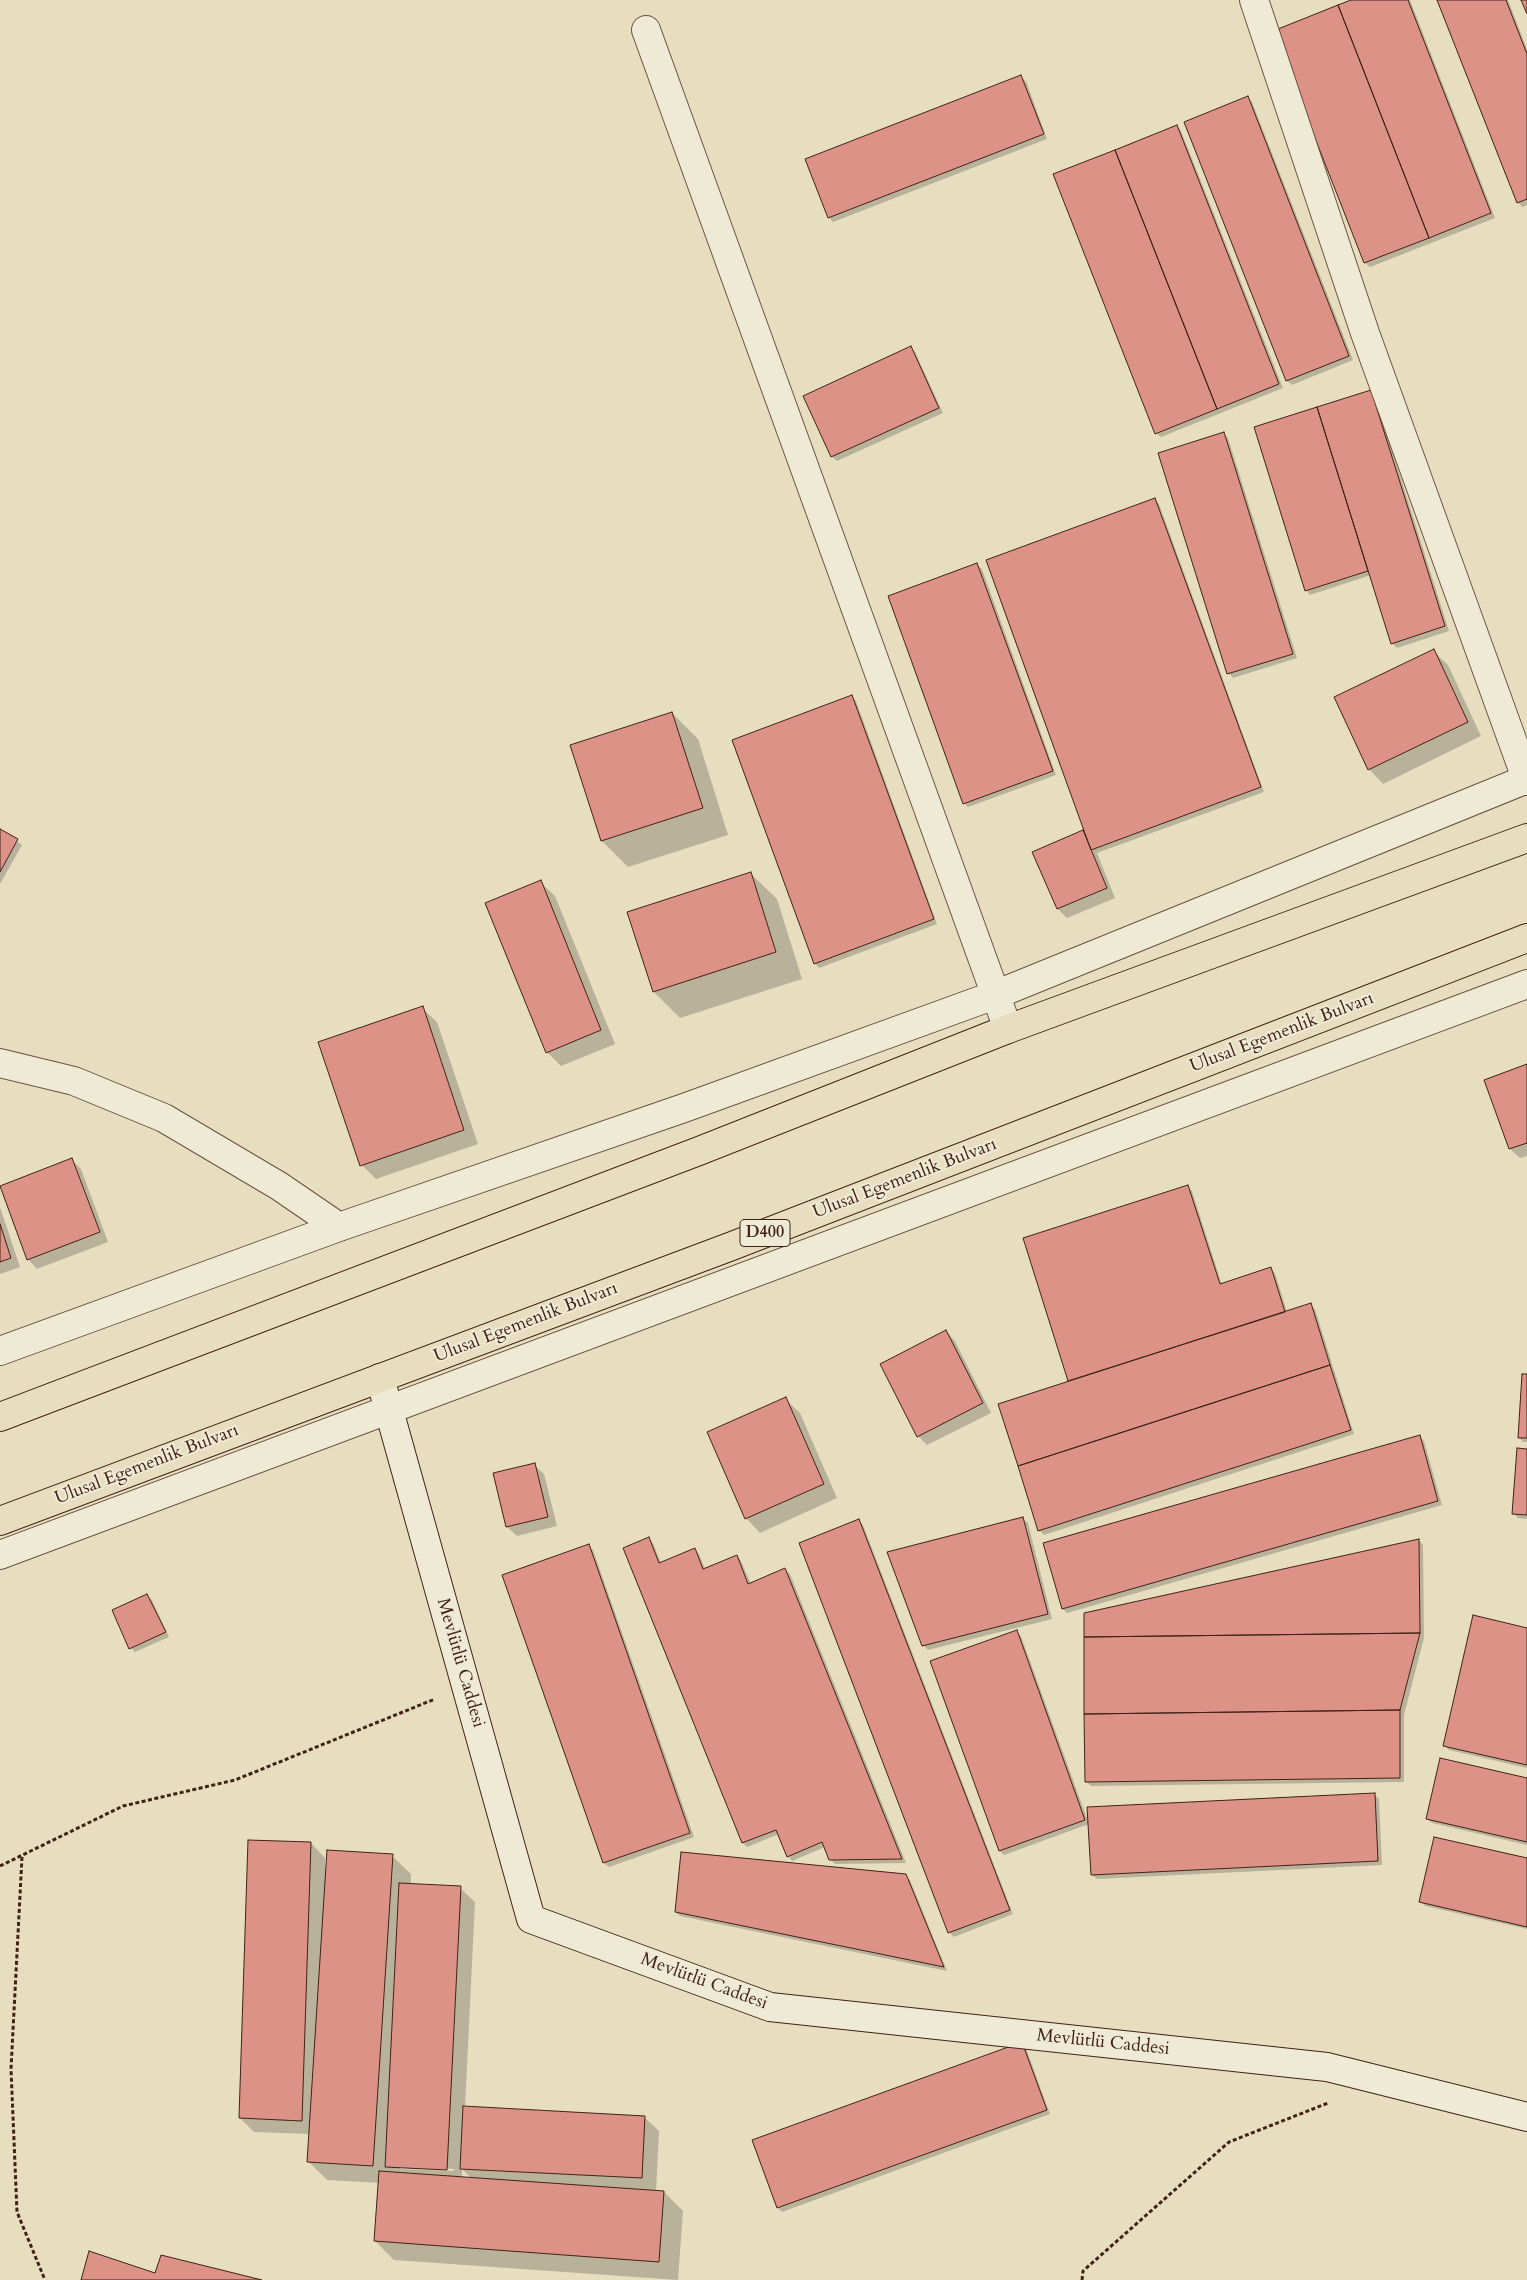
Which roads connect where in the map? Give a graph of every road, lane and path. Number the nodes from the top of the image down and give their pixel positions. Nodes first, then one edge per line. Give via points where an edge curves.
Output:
1 (1254, 0) edge
2 (646, 30) dead end
3 (1527, 780) edge
4 (1527, 838) edge
5 (1527, 938) edge
6 (1527, 984) edge
7 (996, 995) junction
8 (1008, 1029) junction
9 (0, 1063) edge
10 (339, 1227) junction
11 (0, 1350) edge
12 (380, 1378) junction
13 (389, 1408) junction
14 (0, 1417) edge
15 (0, 1521) edge
16 (0, 1555) edge
17 (466, 1687) junction
18 (22, 1856) junction
19 (0, 1866) edge
20 (1330, 2103) dead end
21 (1527, 2117) edge
22 (45, 2280) edge
23 (1082, 2280) edge

1 - 3 street via 1365,333
2 - 7 street
3 - 7 street
4 - 8 highway
5 - 12 highway, Ulusal Egemenlik Bulvarı / D400 via 732,1246
6 - 13 street
7 - 8 street
7 - 10 street via 684,1108
8 - 14 highway
9 - 10 street via 74,1081 164,1118 279,1186
10 - 11 street
12 - 13 street, Mevlütlü Caddesi
12 - 15 highway, Ulusal Egemenlik Bulvarı / D400
13 - 16 street
13 - 17 street, Mevlütlü Caddesi
17 - 18 path via 234,1780 123,1806
17 - 21 street, Mevlütlü Caddesi via 531,1920 770,2007 1327,2067
18 - 19 path
18 - 22 path via 11,2069 17,2212
20 - 23 path via 1229,2142 1083,2271

